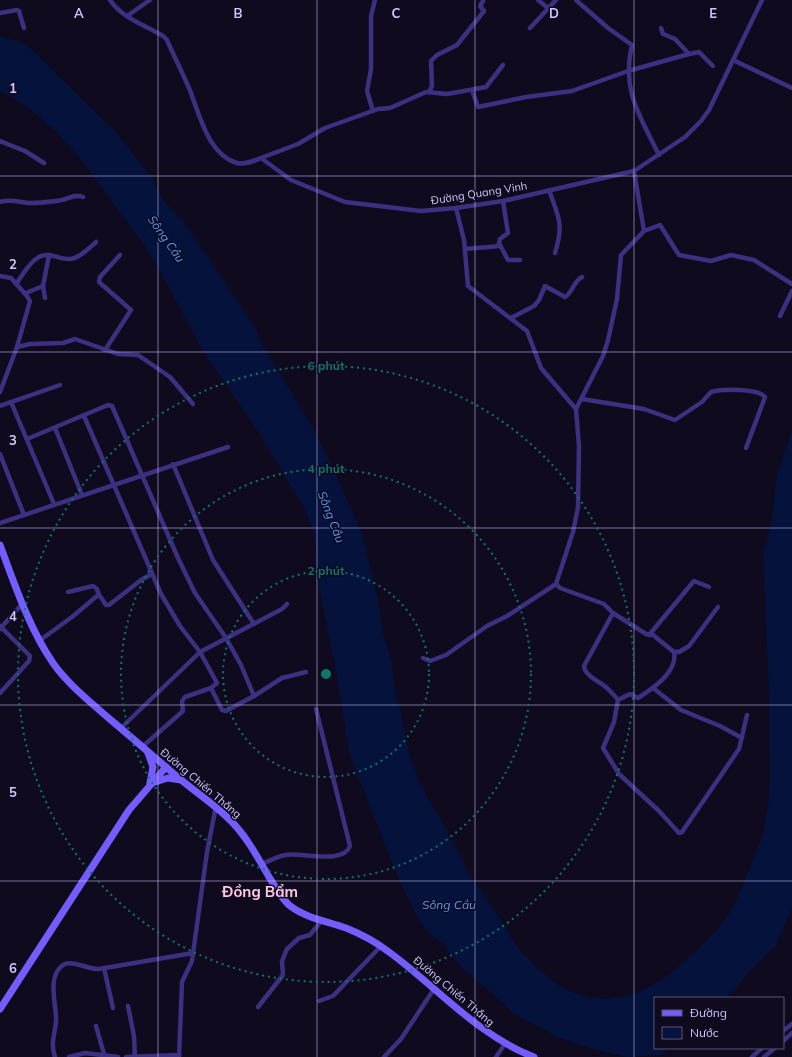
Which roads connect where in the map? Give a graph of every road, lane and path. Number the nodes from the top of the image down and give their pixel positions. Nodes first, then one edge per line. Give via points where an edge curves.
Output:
1 (110, 0) edge
2 (150, 0) edge
3 (375, 0) edge
4 (538, 0) edge
5 (556, 0) edge
6 (576, 0) edge
7 (754, 0) edge
8 (483, 1) edge
9 (760, 2) edge
10 (548, 8) junction
11 (0, 13) edge
12 (127, 16) junction
13 (24, 28) dead end
14 (530, 28) dead end
15 (661, 28) dead end
16 (689, 54) junction
17 (733, 60) junction
18 (503, 66) dead end
19 (713, 66) dead end
20 (628, 72) junction
21 (792, 88) edge
22 (472, 90) junction
23 (429, 92) junction
24 (373, 111) junction
25 (0, 141) edge
26 (659, 155) junction
27 (261, 158) junction
28 (44, 163) dead end
29 (634, 171) junction
30 (549, 190) junction
31 (83, 197) dead end
32 (503, 201) junction
33 (0, 202) edge
34 (456, 208) junction
35 (644, 230) junction
36 (96, 242) dead end
37 (500, 246) junction
38 (465, 249) junction
39 (555, 253) dead end
40 (49, 255) junction
41 (120, 255) dead end
42 (520, 260) dead end
43 (0, 276) edge
44 (582, 277) dead end
45 (16, 284) junction
46 (792, 284) edge
47 (43, 286) junction
48 (792, 291) edge
49 (26, 293) junction
50 (45, 298) dead end
51 (780, 316) dead end
52 (511, 318) junction
53 (18, 347) junction
54 (105, 350) junction
55 (60, 385) dead end
56 (0, 392) edge
57 (582, 399) junction
58 (11, 402) junction
59 (193, 404) dead end
60 (0, 406) edge
61 (576, 409) junction
62 (84, 416) junction
63 (55, 428) junction
64 (27, 439) junction
65 (228, 446) dead end
66 (746, 448) dead end
67 (0, 454) edge
68 (173, 464) junction
69 (142, 474) junction
70 (114, 484) junction
71 (82, 495) junction
72 (54, 504) junction
73 (24, 515) junction
74 (0, 523) edge
75 (0, 545) edge
76 (152, 574) junction
77 (556, 584) junction
78 (709, 586) dead end
79 (68, 592) dead end
80 (99, 595) junction
81 (22, 604) junction
82 (287, 604) dead end
83 (718, 607) dead end
84 (613, 613) junction
85 (254, 624) junction
86 (0, 628) edge
87 (649, 635) junction
88 (226, 638) junction
89 (39, 641) junction
90 (200, 652) junction
91 (674, 652) junction
92 (423, 658) dead end
93 (306, 672) dead end
94 (211, 688) junction
95 (652, 688) junction
96 (0, 693) edge
97 (254, 696) junction
98 (618, 700) junction
99 (316, 709) dead end
100 (746, 715) dead end
101 (121, 728) junction
102 (742, 738) junction
103 (144, 749) junction
104 (166, 767) junction
105 (181, 780) junction
106 (150, 784) junction
107 (216, 806) junction
108 (262, 864) junction
109 (322, 920) junction
110 (381, 946) junction
111 (193, 953) junction
112 (104, 968) junction
113 (434, 989) junction
114 (319, 1001) dead end
115 (128, 1006) dead end
116 (258, 1007) dead end
117 (113, 1008) dead end
118 (0, 1010) edge
119 (792, 1024) edge
120 (96, 1026) dead end
121 (784, 1030) edge
122 (792, 1034) edge
123 (784, 1040) edge
124 (505, 1044) junction
125 (774, 1049) edge
126 (756, 1050) edge
127 (104, 1054) junction
128 (135, 1056) edge
129 (179, 1056) edge
130 (55, 1057) edge
131 (68, 1057) edge
132 (118, 1057) edge
133 (126, 1057) edge
134 (384, 1057) edge
135 (496, 1057) edge
136 (534, 1057) edge
137 (752, 1057) edge
138 (763, 1057) edge

1 - 12 street via 114,7
2 - 12 street
3 - 24 street via 371,16 371,69 367,91
4 - 10 street
5 - 10 street
6 - 20 street via 632,45
7 - 9 street
8 - 23 street via 480,6 484,11 458,45 437,55 431,61 432,86
9 - 17 street, Đường Quang Vinh
10 - 14 street
11 - 13 street via 19,11
12 - 27 street via 167,40 206,134 222,153 236,162 245,163
15 - 16 street via 663,34 675,39
16 - 19 street via 699,52
16 - 20 street
17 - 21 street
17 - 26 street, Đường Quang Vinh via 701,121 685,137
18 - 22 street via 488,86
20 - 22 street via 570,92 526,97 478,107
20 - 26 street via 630,92
22 - 23 street via 447,94
23 - 24 street via 390,108
24 - 27 street via 325,128 298,144
25 - 28 street via 25,151
26 - 29 street, Đường Quang Vinh
27 - 34 street, Đường Quang Vinh via 291,180 345,202 421,211
29 - 30 street, Đường Quang Vinh
29 - 35 street
30 - 32 street, Đường Quang Vinh
30 - 39 street via 561,226
31 - 33 street via 44,203 8,199
32 - 34 street, Đường Quang Vinh
32 - 37 street via 508,234 499,240
34 - 38 street
35 - 46 street via 660,225 679,255 711,260 731,255 754,260
35 - 57 street via 621,255 617,299 608,340
36 - 40 street via 71,259
37 - 38 street
37 - 42 street via 508,260
38 - 52 street via 468,286
40 - 45 street via 35,259
40 - 47 street
41 - 54 street via 100,277 99,282 131,310
43 - 45 street via 8,276
44 - 52 street via 565,297 545,286 534,306
45 - 49 street
47 - 49 street
47 - 50 street
48 - 51 street
49 - 53 street via 30,301
52 - 61 street via 528,333 541,368
53 - 54 street via 63,343 75,339
53 - 56 street
54 - 59 street via 142,356 170,377
55 - 58 street
57 - 61 street
57 - 66 street via 644,409 676,420 713,391 758,392 765,397
58 - 60 street
58 - 64 street
61 - 77 street via 579,446 578,507 573,532
62 - 63 street
62 - 69 street via 108,405 112,406
62 - 70 street
63 - 64 street
63 - 71 street
64 - 72 street
65 - 68 street
67 - 73 street
68 - 69 street
68 - 85 street via 213,560
69 - 70 street
69 - 88 street via 195,593
70 - 71 street
70 - 76 street
71 - 72 street
72 - 73 street
73 - 74 street
75 - 81 main road, Đường Chiến Thắng
76 - 80 street via 140,580 109,606
76 - 90 street via 160,594
77 - 84 street via 560,588 604,604
77 - 92 street via 487,626 446,655 430,661
78 - 87 street via 694,581
79 - 80 street via 95,586
80 - 89 street
81 - 86 street
81 - 89 main road, Đường Chiến Thắng
82 - 85 street
83 - 91 street via 689,646
84 - 87 street
84 - 98 street via 584,668
85 - 88 street
86 - 96 street via 30,656 29,661
87 - 91 street via 653,635
88 - 90 street
88 - 97 street
89 - 101 main road, Đường Chiến Thắng via 69,682
90 - 94 street via 217,683
90 - 101 street
91 - 95 street via 674,663 669,672
93 - 97 street via 282,678
94 - 97 street via 224,711
94 - 103 street via 185,697 182,701 183,710
95 - 98 street via 638,698 630,694
95 - 102 street via 675,708
98 - 102 street via 604,751 619,774 679,833 689,823 735,756
99 - 108 street via 350,846 349,851 339,856 285,855
100 - 102 street
101 - 103 main road, Đường Chiến Thắng
103 - 104 main road, Đường Chiến Thắng
103 - 106 main road via 153,767
104 - 105 main road, Đường Chiến Thắng
104 - 106 main road
105 - 106 main road via 168,778
105 - 107 main road, Đường Chiến Thắng
106 - 118 main road via 125,817
107 - 108 main road, Đường Chiến Thắng via 241,832
107 - 111 street via 206,852
108 - 109 main road, Đường Chiến Thắng via 288,904
109 - 110 main road, Đường Chiến Thắng via 346,928
109 - 116 street via 310,936 299,938 287,949 282,961 282,975
110 - 113 main road, Đường Chiến Thắng
110 - 114 street via 333,996
111 - 112 street
111 - 129 street via 182,982
112 - 117 street
112 - 130 street via 89,969 68,963 60,968 55,980 53,997 56,1021 52,1044
113 - 124 main road, Đường Chiến Thắng
113 - 134 street via 401,1039
115 - 128 street
119 - 121 street
120 - 127 street
122 - 123 street
124 - 135 street
124 - 136 main road, Đường Chiến Thắng
125 - 138 street
126 - 137 street
126 - 138 street
127 - 131 street
127 - 132 street
128 - 129 street
128 - 133 street

